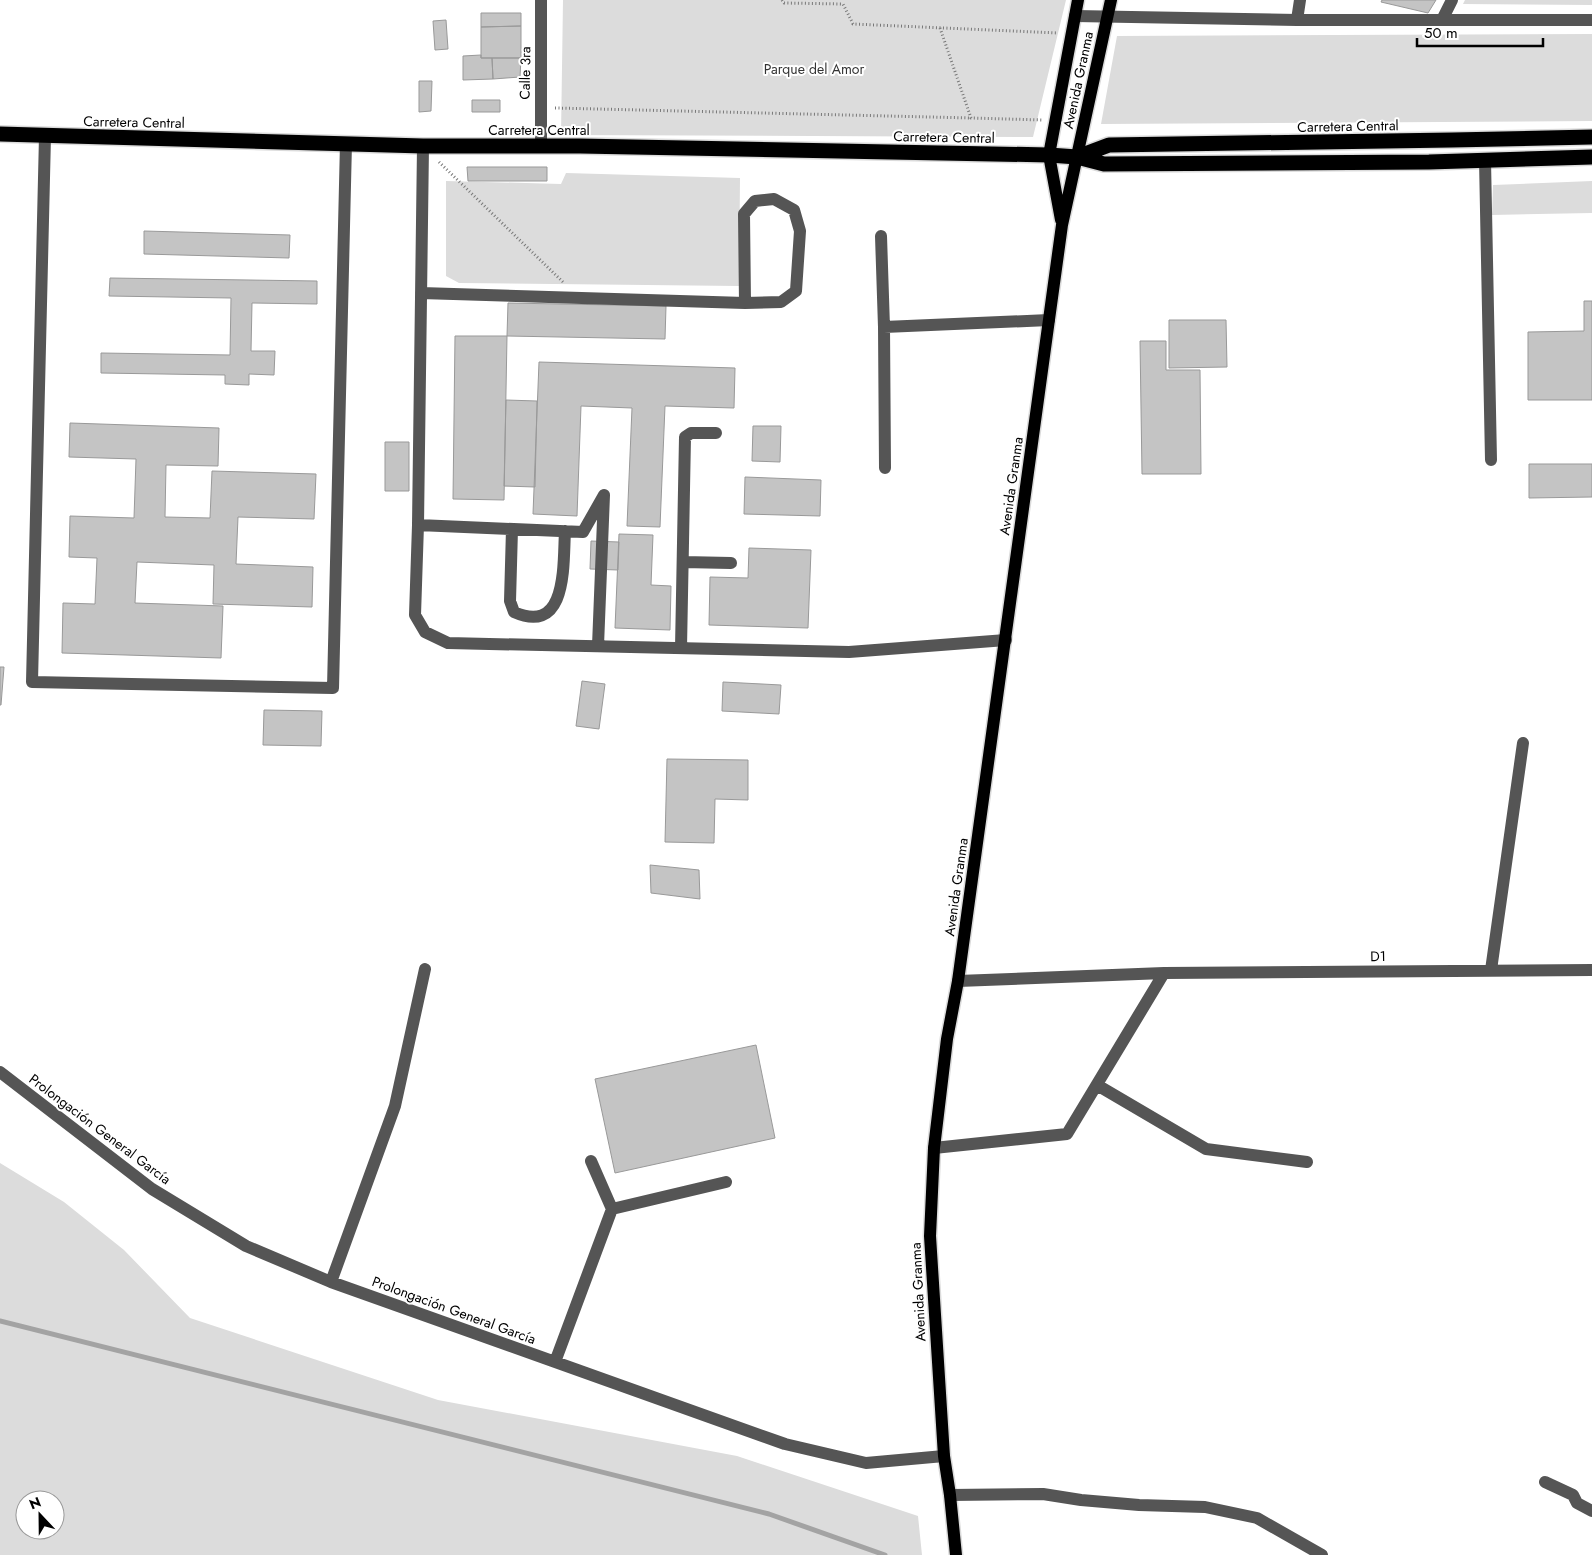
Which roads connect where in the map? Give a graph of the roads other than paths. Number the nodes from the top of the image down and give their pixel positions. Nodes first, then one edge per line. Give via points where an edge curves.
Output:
1 (541, 0) edge
2 (1078, 0) edge
3 (1111, 0) edge
4 (1300, 0) edge
5 (1452, 0) edge
6 (1074, 16) junction
7 (1108, 16) junction
8 (1297, 20) junction
9 (1442, 20) junction
10 (1592, 20) edge
11 (0, 134) edge
12 (45, 136) junction
13 (1592, 137) edge
14 (346, 144) junction
15 (422, 146) junction
16 (540, 146) junction
17 (1049, 155) junction
18 (1077, 157) junction
19 (1592, 157) edge
20 (1485, 160) junction
21 (1062, 225) junction
22 (881, 236) dead end
23 (421, 293) junction
24 (745, 303) junction
25 (1049, 320) junction
26 (884, 327) junction
27 (716, 433) dead end
28 (1491, 460) dead end
29 (885, 468) dead end
30 (418, 525) junction
31 (512, 529) junction
32 (565, 532) junction
33 (683, 562) junction
34 (731, 563) dead end
35 (1006, 640) junction
36 (598, 646) junction
37 (681, 648) junction
38 (1523, 743) dead end
39 (425, 969) dead end
40 (1491, 970) junction
41 (1592, 970) edge
42 (1164, 973) junction
43 (958, 981) junction
44 (0, 1072) edge
45 (1097, 1085) junction
46 (934, 1148) junction
47 (591, 1161) dead end
48 (1307, 1162) dead end
49 (726, 1182) dead end
50 (612, 1209) junction
51 (331, 1282) junction
52 (555, 1362) junction
53 (944, 1456) junction
54 (1545, 1482) dead end
55 (950, 1495) junction
56 (1592, 1511) edge
57 (956, 1554) edge
58 (1322, 1555) edge

1 - 16 street, Calle 3ra
2 - 6 main road, Avenida Granma
3 - 7 main road, Avenida Granma
4 - 8 street
5 - 9 street
6 - 7 street
6 - 17 main road, Avenida Granma
7 - 8 street
7 - 18 main road, Avenida Granma
8 - 9 street
9 - 10 street
11 - 12 highway, Carretera Central
12 - 14 highway, Carretera Central
12 - 14 street via 32,682 333,688
13 - 18 highway, Carretera Central via 1109,145
14 - 15 highway, Carretera Central
15 - 16 highway, Carretera Central
15 - 23 street
16 - 17 highway, Carretera Central
17 - 18 highway, Carretera Central
17 - 21 main road, Avenida Granma
18 - 20 highway, Carretera Central via 1104,164
18 - 21 main road, Avenida Granma
19 - 20 highway, Carretera Central
20 - 28 street
21 - 25 main road, Avenida Granma
22 - 26 street
23 - 24 street
23 - 30 street
24 - 24 street via 781,302 796,291 800,231 794,210 774,198 755,201 744,214
25 - 26 street
25 - 35 main road, Avenida Granma
26 - 29 street
27 - 33 street via 691,433 685,437
30 - 31 street
30 - 36 street via 415,615 425,632 448,643
31 - 32 street
31 - 32 street via 510,601 514,612 526,618 539,617 553,608 559,597
32 - 36 street via 583,532 604,495
33 - 34 street
33 - 37 street
35 - 37 street via 849,652
35 - 43 main road, Avenida Granma
36 - 37 street
38 - 40 street
39 - 51 street via 395,1106
40 - 41 street, D1
40 - 42 street, D1
42 - 43 street, D1
42 - 45 street
43 - 46 main road, Avenida Granma via 947,1039
44 - 51 street, Prolongación General García via 152,1190 246,1246
45 - 46 street via 1067,1134
45 - 48 street via 1206,1149
46 - 53 main road, Avenida Granma via 930,1236
47 - 50 street
49 - 50 street
50 - 52 street
51 - 52 street, Prolongación General García
52 - 53 street, Prolongación General García via 785,1444 866,1463
53 - 55 main road, Avenida Granma
54 - 56 street via 1573,1495 1577,1503
55 - 57 main road, Avenida Granma
55 - 58 street via 1043,1494 1139,1505 1205,1507 1257,1518

